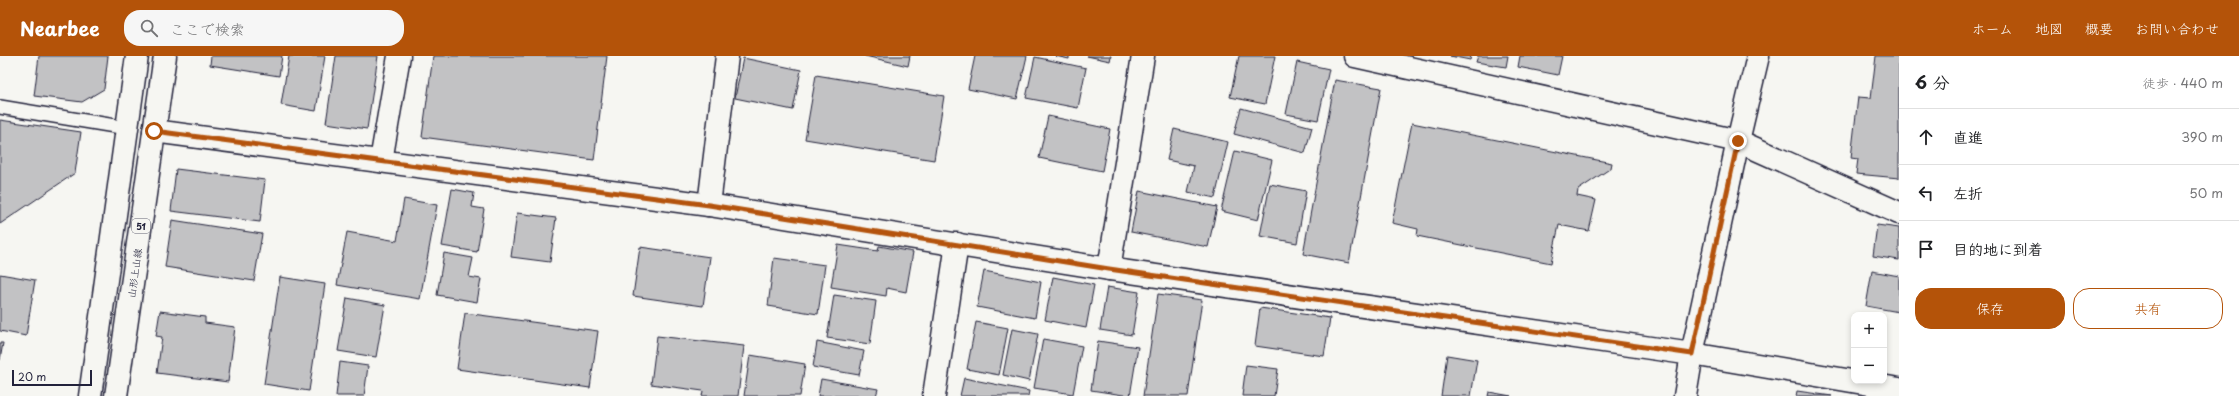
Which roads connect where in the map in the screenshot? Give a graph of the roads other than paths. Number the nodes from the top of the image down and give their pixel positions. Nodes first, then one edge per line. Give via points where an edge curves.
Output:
1 (137, 56) edge
2 (165, 56) edge
3 (399, 56) edge
4 (727, 56) edge
5 (1143, 56) edge
6 (1355, 56) edge
7 (1758, 56) edge
8 (1427, 63) edge
9 (0, 107) edge
10 (127, 128) junction
11 (154, 131) junction
12 (1738, 141) junction
13 (381, 161) junction
14 (709, 205) junction
15 (1899, 213) edge
16 (957, 244) junction
17 (1109, 269) junction
18 (1692, 354) junction
19 (1899, 389) edge
20 (90, 396) edge
21 (116, 396) edge
22 (934, 396) edge
23 (1685, 396) edge

1 - 10 street
2 - 11 street, 山形上山線 / 51
3 - 13 street
4 - 14 street
5 - 17 street
6 - 8 street
7 - 12 street
8 - 12 street
9 - 10 lane
10 - 20 street
11 - 13 street
11 - 21 street, 山形上山線 / 51
12 - 15 street
12 - 18 street
13 - 14 street
14 - 16 street
16 - 17 street
16 - 22 street
17 - 18 street
18 - 19 street
18 - 23 street

